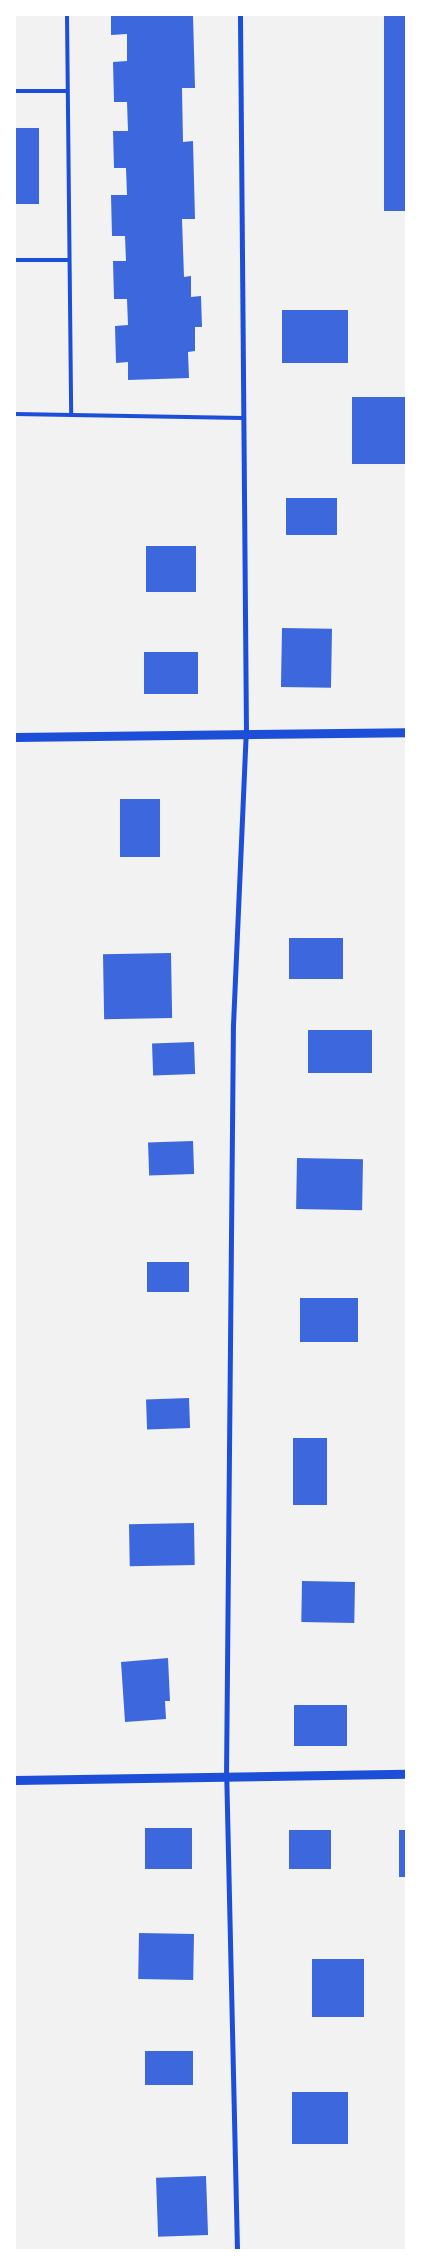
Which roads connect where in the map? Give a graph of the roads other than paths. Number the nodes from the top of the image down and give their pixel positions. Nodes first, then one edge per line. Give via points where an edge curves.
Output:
1 (67, 15) edge
2 (240, 15) edge
3 (15, 91) edge
4 (68, 91) junction
5 (15, 260) edge
6 (69, 260) junction
7 (15, 414) edge
8 (71, 415) junction
9 (243, 418) junction
10 (406, 732) edge
11 (246, 733) junction
12 (15, 737) edge
13 (406, 1774) edge
14 (226, 1777) junction
15 (15, 1780) edge
16 (237, 2250) edge

1 - 4 lane
2 - 9 street
3 - 4 lane
4 - 6 lane
5 - 6 lane
6 - 8 lane
7 - 8 lane
8 - 9 lane
9 - 11 street
10 - 11 street
11 - 12 street
11 - 14 street via 233,1025
13 - 14 street
14 - 15 street
14 - 16 street

